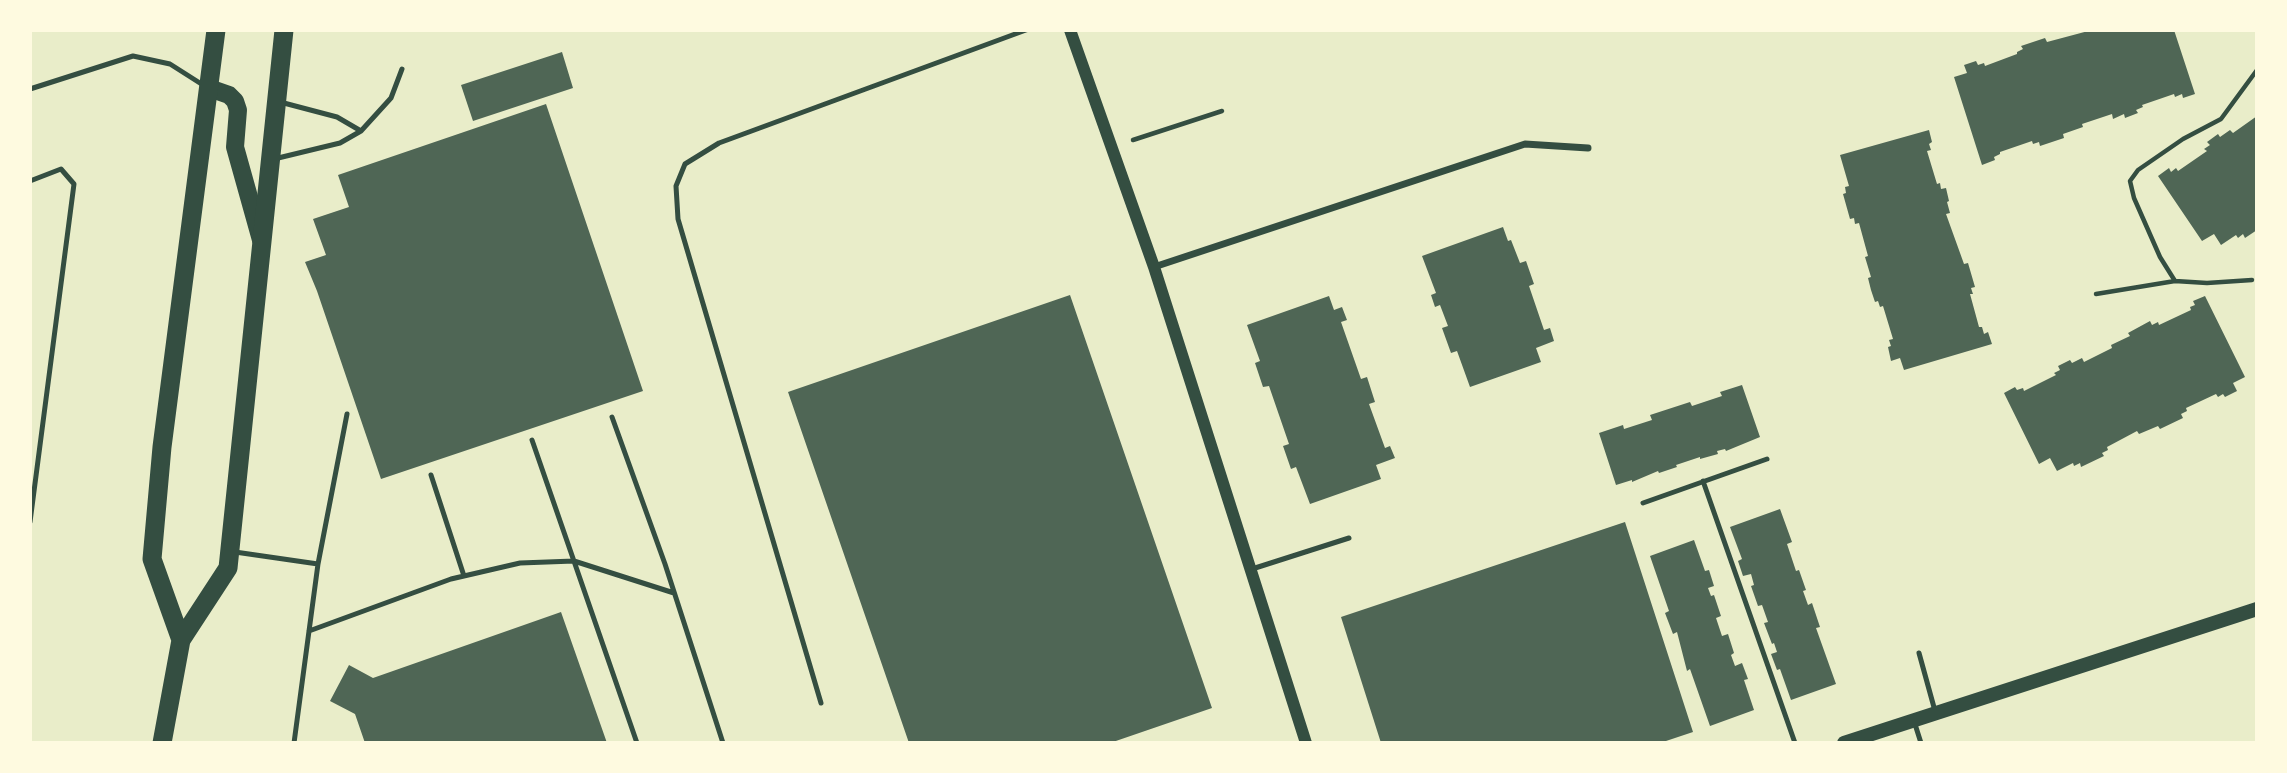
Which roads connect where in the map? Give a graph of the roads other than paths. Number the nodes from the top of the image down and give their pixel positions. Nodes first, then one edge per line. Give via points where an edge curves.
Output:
1 (216, 30) edge
2 (284, 30) edge
3 (1026, 30) edge
4 (1070, 30) edge
5 (402, 69) dead end
6 (209, 88) junction
7 (30, 89) edge
8 (276, 101) junction
9 (361, 131) junction
10 (1588, 148) dead end
11 (271, 160) junction
12 (30, 181) edge
13 (261, 240) junction
14 (1154, 267) junction
15 (348, 414) dead end
16 (611, 416) dead end
17 (532, 440) dead end
18 (1767, 459) dead end
19 (431, 475) dead end
20 (1703, 481) junction
21 (1643, 503) dead end
22 (30, 522) edge
23 (1349, 538) dead end
24 (229, 551) junction
25 (574, 561) junction
26 (318, 565) junction
27 (1251, 570) junction
28 (464, 576) junction
29 (674, 593) junction
30 (2257, 609) edge
31 (309, 631) junction
32 (181, 640) junction
33 (1919, 653) dead end
34 (821, 704) dead end
35 (1936, 714) junction
36 (1914, 721) junction
37 (296, 741) edge
38 (162, 743) edge
39 (637, 743) edge
40 (723, 743) edge
41 (1306, 743) edge
42 (1795, 743) edge
43 (1844, 743) edge
44 (1921, 743) edge

1 - 6 highway
2 - 8 highway
3 - 34 lane via 719,143 685,164 676,186 678,219
4 - 14 street
5 - 9 lane via 391,97
6 - 7 lane via 170,64 133,56
6 - 13 main road via 235,101 235,147
6 - 32 highway via 162,447 152,559
8 - 9 lane via 337,117
8 - 11 highway
9 - 11 lane via 340,143
10 - 14 street via 1525,144
11 - 13 highway
12 - 22 lane via 61,169 74,184
13 - 24 highway
14 - 27 street
15 - 26 lane
16 - 29 lane
17 - 25 lane
18 - 20 lane
19 - 28 lane
20 - 21 lane
20 - 42 lane
23 - 27 lane
24 - 26 lane
24 - 32 highway via 228,568
25 - 28 lane via 520,563
25 - 29 lane
25 - 39 lane
26 - 31 lane
27 - 41 street
28 - 31 lane
29 - 40 lane
30 - 35 main road
31 - 37 lane
32 - 38 highway
33 - 35 lane
35 - 36 main road
36 - 43 main road
36 - 44 lane

